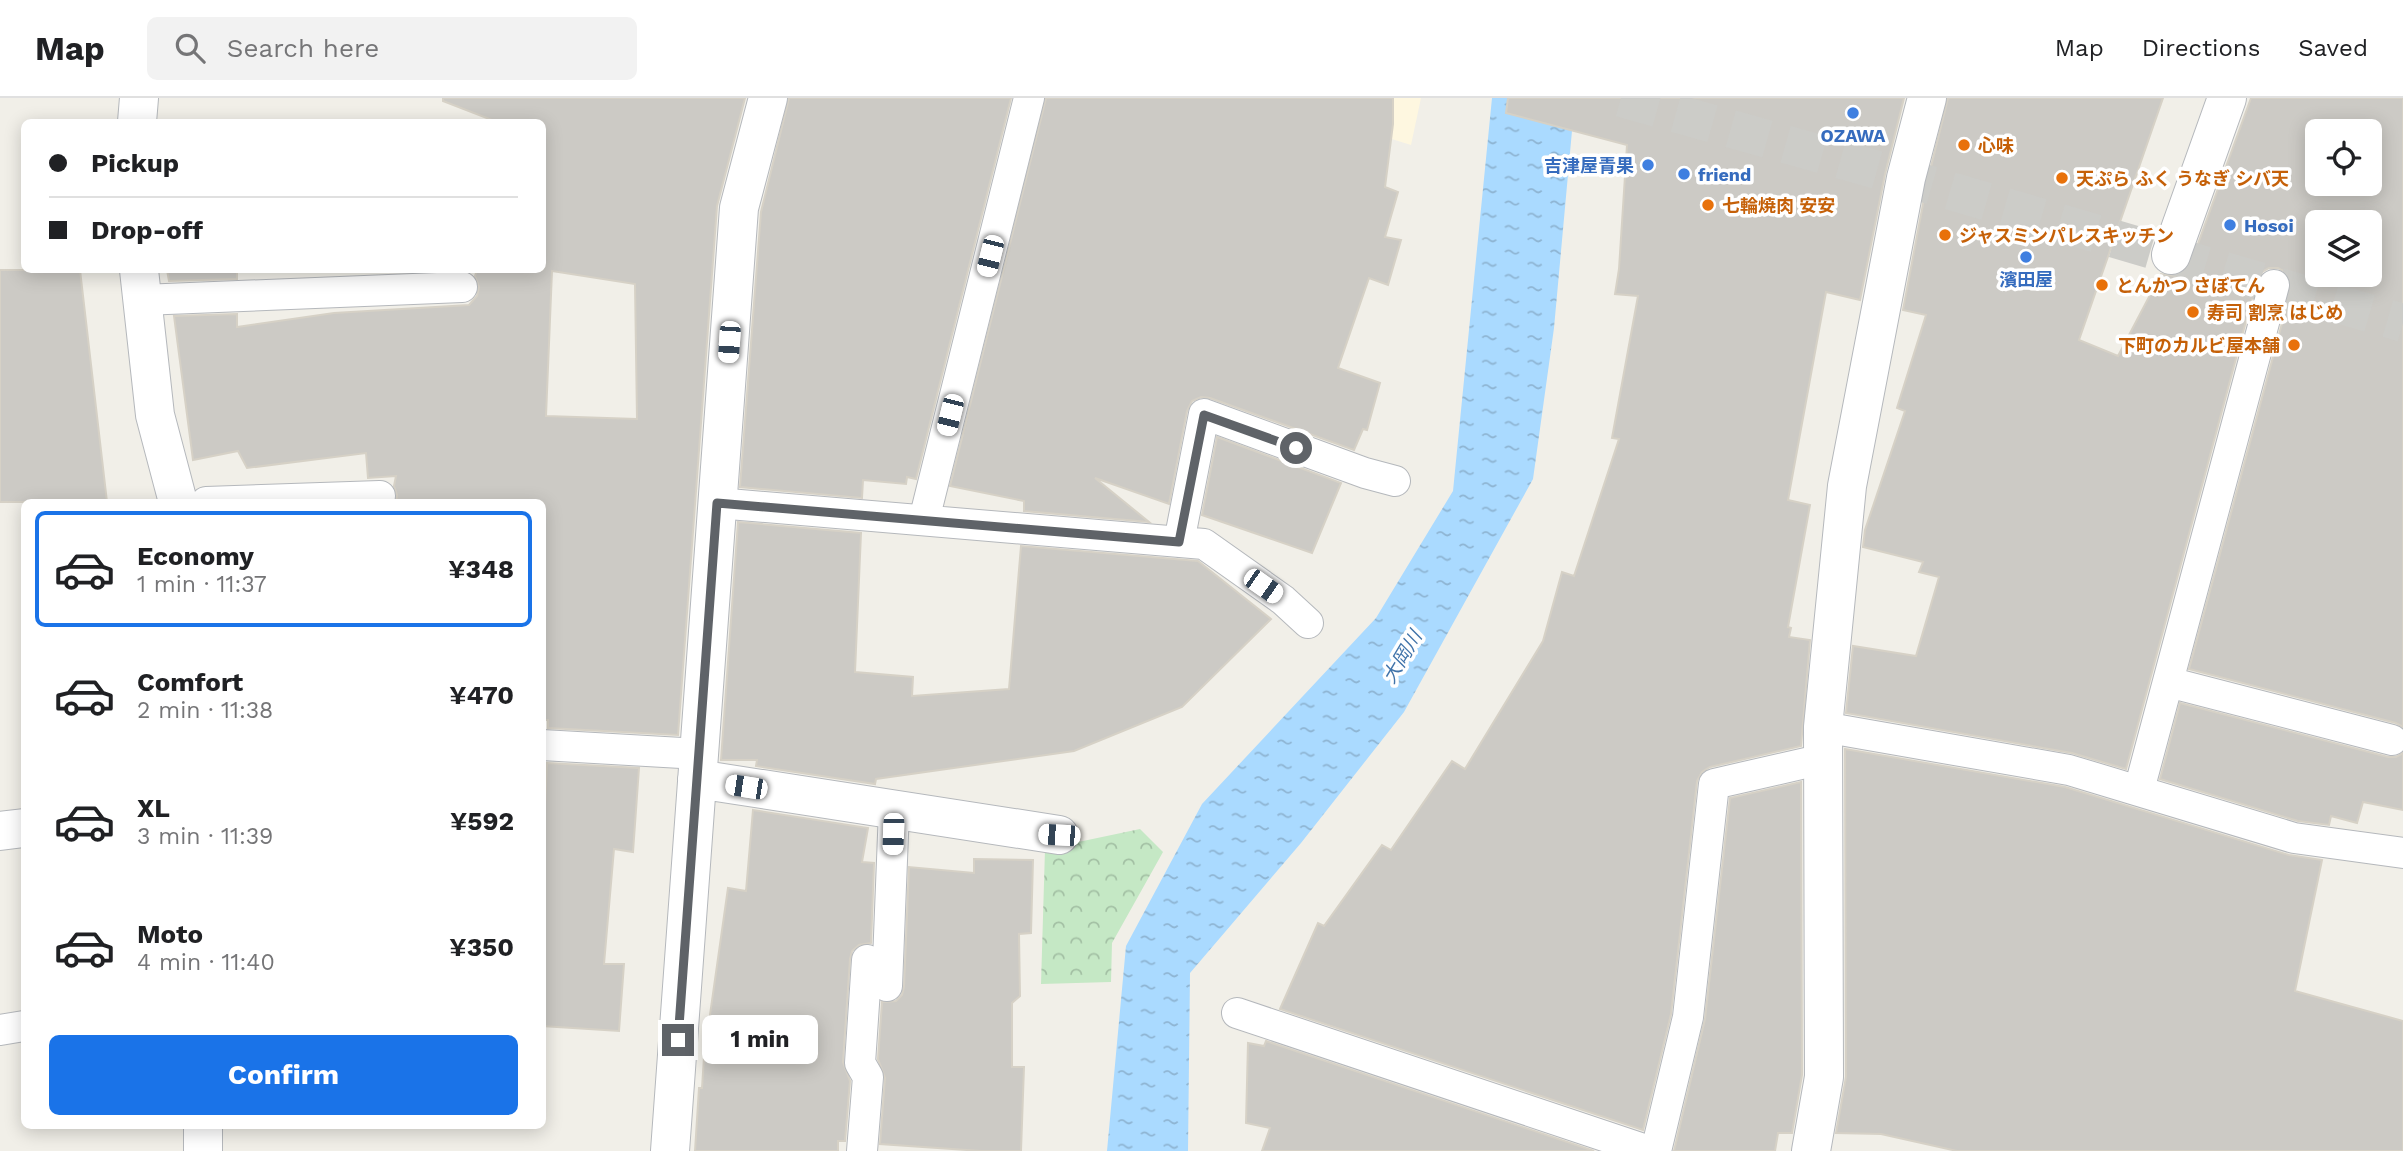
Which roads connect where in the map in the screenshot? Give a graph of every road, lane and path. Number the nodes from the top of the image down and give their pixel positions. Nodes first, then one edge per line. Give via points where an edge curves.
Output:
1 (139, 98) edge
2 (768, 98) edge
3 (1029, 98) edge
4 (1927, 98) edge
5 (2227, 98) edge
6 (137, 119) edge
7 (2171, 255) dead end
8 (140, 285) edge
9 (2274, 285) dead end
10 (463, 287) dead end
11 (1395, 481) dead end
12 (380, 496) dead end
13 (177, 499) edge
14 (293, 499) edge
15 (717, 503) junction
16 (924, 520) junction
17 (1179, 542) junction
18 (1308, 623) dead end
19 (2168, 682) junction
20 (2392, 740) dead end
21 (1823, 743) junction
22 (546, 746) edge
23 (698, 766) junction
24 (2139, 790) junction
25 (894, 810) junction
26 (1059, 835) dead end
27 (2403, 853) edge
28 (867, 960) dead end
29 (887, 986) dead end
30 (1237, 1013) dead end
31 (21, 1026) edge
32 (0, 1030) edge
33 (203, 1129) edge
34 (203, 1151) edge
35 (670, 1151) edge
36 (862, 1151) edge
37 (1649, 1151) edge
38 (1656, 1151) edge
39 (1811, 1151) edge

1 - 6 street
2 - 15 street via 739,208
3 - 16 lane
4 - 21 street via 1906,178 1847,486
5 - 7 street
8 - 10 lane
8 - 13 street via 155,415
9 - 19 lane
11 - 17 lane via 1204,415
12 - 14 lane
15 - 16 lane
15 - 23 street
16 - 17 lane
17 - 18 lane via 1204,544
19 - 20 lane
19 - 24 lane
21 - 24 lane via 2070,770
21 - 38 lane via 1714,784 1688,1017
21 - 39 street via 1824,1077
22 - 23 lane
23 - 25 street
23 - 35 street
24 - 27 lane via 2294,838
25 - 26 street
25 - 29 lane
28 - 36 lane via 860,1063 868,1077
30 - 37 lane
31 - 32 lane
33 - 34 street

